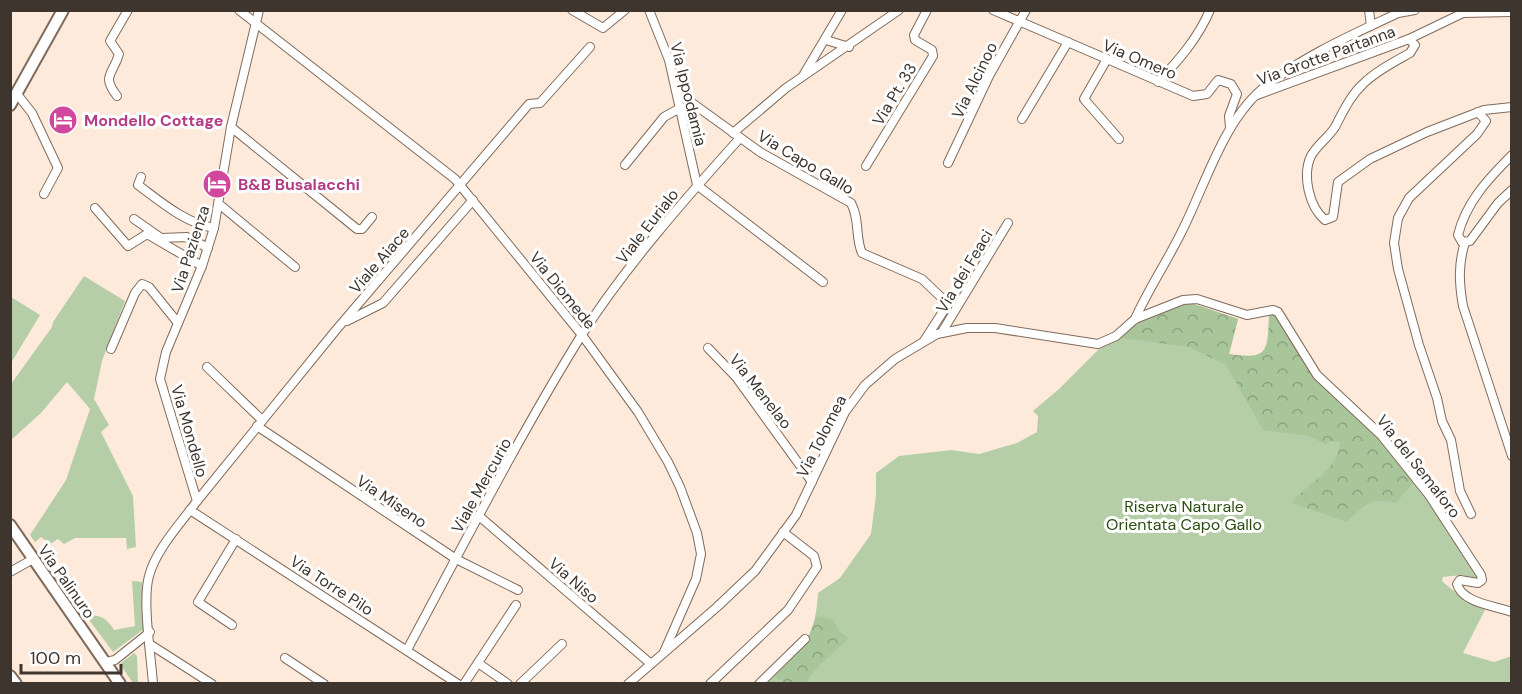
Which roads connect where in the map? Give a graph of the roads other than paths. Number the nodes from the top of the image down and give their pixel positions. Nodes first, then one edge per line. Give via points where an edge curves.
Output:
1 (128, 10) edge
2 (239, 10) edge
3 (259, 10) edge
4 (572, 10) edge
5 (625, 10) edge
6 (649, 10) edge
7 (842, 10) edge
8 (898, 10) edge
9 (927, 10) edge
10 (993, 10) edge
11 (1026, 10) edge
12 (1210, 10) edge
13 (1369, 10) edge
14 (1415, 10) edge
15 (1512, 12) edge
16 (58, 13) edge
17 (1020, 21) junction
18 (256, 22) junction
19 (1371, 26) junction
20 (1409, 39) junction
21 (826, 40) junction
22 (1068, 42) junction
23 (590, 47) dead end
24 (849, 47) junction
25 (1107, 59) junction
26 (1158, 81) junction
27 (786, 88) junction
28 (677, 92) junction
29 (1257, 95) junction
30 (117, 96) dead end
31 (13, 100) edge
32 (1512, 107) edge
33 (680, 108) junction
34 (1478, 112) junction
35 (1022, 119) dead end
36 (231, 127) junction
37 (1230, 127) junction
38 (736, 136) junction
39 (1119, 139) dead end
40 (1512, 154) edge
41 (948, 163) dead end
42 (625, 165) dead end
43 (866, 165) dead end
44 (141, 177) dead end
45 (460, 185) junction
46 (697, 185) junction
47 (1512, 190) edge
48 (44, 194) dead end
49 (473, 200) junction
50 (219, 204) junction
51 (95, 208) dead end
52 (372, 217) dead end
53 (134, 219) dead end
54 (1008, 223) dead end
55 (214, 228) junction
56 (1465, 242) junction
57 (208, 248) junction
58 (202, 266) junction
59 (295, 267) dead end
60 (823, 282) dead end
61 (1135, 319) junction
62 (178, 323) junction
63 (336, 330) junction
64 (942, 332) junction
65 (582, 335) junction
66 (924, 341) junction
67 (708, 348) dead end
68 (111, 350) dead end
69 (166, 352) joint
70 (207, 367) dead end
71 (260, 423) junction
72 (1512, 456) edge
73 (813, 482) junction
74 (197, 501) junction
75 (190, 510) junction
76 (1471, 514) dead end
77 (479, 516) junction
78 (10, 525) edge
79 (783, 532) junction
80 (236, 539) junction
81 (33, 559) junction
82 (456, 559) junction
83 (10, 572) edge
84 (518, 590) dead end
85 (516, 605) dead end
86 (1512, 612) edge
87 (232, 625) dead end
88 (150, 632) junction
89 (805, 639) dead end
90 (562, 644) dead end
91 (151, 645) junction
92 (407, 650) junction
93 (663, 654) junction
94 (285, 658) dead end
95 (106, 662) junction
96 (478, 663) junction
97 (651, 664) junction
98 (10, 676) edge
99 (16, 684) edge
100 (120, 684) edge
101 (153, 684) edge
102 (212, 684) edge
103 (324, 684) edge
104 (458, 684) edge
105 (464, 684) edge
106 (508, 684) edge
107 (520, 684) edge
108 (628, 684) edge
109 (710, 684) edge
110 (759, 684) edge

1 - 30 street via 110,42 119,54 107,82
2 - 18 street, Via Diomede
3 - 18 street, Via Pazienza
4 - 5 street via 603,28
6 - 28 street, Via Ippodamia
7 - 21 street
8 - 24 street
9 - 43 street, Via Pt. 33 via 914,35 933,56
10 - 17 street, Via Omero
11 - 17 street, Via Alcinoo
12 - 26 street via 1202,29
13 - 19 street
14 - 19 street
15 - 20 street via 1463,13
16 - 31 main road
17 - 22 street, Via Omero
17 - 41 street, Via Alcinoo
18 - 36 street, Via Pazienza
18 - 45 street, Via Diomede
19 - 29 street via 1303,62
20 - 29 street, Via Grotte Partanna
20 - 34 street, Via Grotte Partanna via 1415,45 1410,53 1363,83 1312,155 1308,187 1319,216 1325,220 1333,217 1338,182 1370,159
21 - 24 street
21 - 27 street via 804,73
22 - 25 street, Via Omero
22 - 35 street
23 - 45 street, Viale Aiace via 540,103 529,104
24 - 27 street
25 - 26 street, Via Omero
25 - 39 street via 1084,99
26 - 37 street, Via Omero via 1193,96 1207,94 1218,80 1231,84 1237,94 1229,116
27 - 38 street, Viale Eurialo
28 - 33 street, Via Ippodamia
28 - 38 street, Via Capo Gallo
29 - 37 street, Via Grotte Partanna
31 - 48 street via 32,113 58,168
32 - 34 street, Via Grotte Partanna
33 - 42 street via 664,117
33 - 46 street, Via Ippodamia
34 - 76 street via 1486,121 1477,134 1409,198 1398,218 1394,243 1419,345 1451,440 1460,491
36 - 50 street, Via Pazienza
36 - 52 street via 357,229 362,229
37 - 61 street, Via Grotte Partanna via 1180,236
38 - 46 street, Viale Eurialo
38 - 66 street, Via Capo Gallo via 851,202 857,213 862,253 922,279 939,293 944,310
40 - 56 street via 1471,202 1458,235
44 - 55 street via 138,185 175,211 195,223
45 - 49 street, Via Diomede
45 - 63 street, Viale Aiace
46 - 60 street
46 - 65 street, Viale Eurialo
47 - 56 street via 1470,241
49 - 63 street via 383,303
49 - 65 street, Via Diomede
50 - 55 street, Via Pazienza
50 - 59 street
51 - 58 street via 128,246 147,234
53 - 57 street via 161,238 187,237
54 - 64 street, Via dei Feaci
55 - 57 street, Via Pazienza
56 - 72 street via 1459,271 1463,306
57 - 58 street, Via Pazienza
58 - 62 street, Via Pazienza
61 - 64 street, Via del Semaforo via 1116,336 1098,344 996,328
61 - 86 street, Via del Semaforo via 1190,299 1247,315 1278,312 1317,375 1381,435 1429,495 1481,575 1478,583 1460,580 1460,592
62 - 68 street via 149,287 142,284
62 - 69 street, Via Pazienza
63 - 71 street, Viale Aiace
64 - 66 street, Via del Semaforo
65 - 77 street, Viale Mercurio
65 - 93 street, Via Diomede via 662,452 697,533 700,566
66 - 73 street, Via Tolomea via 865,385 846,412
67 - 73 street, Via Menelao via 736,377
69 - 74 street, Via Mondello via 160,379
70 - 71 street, Via Miseno
71 - 74 street, Viale Aiace
71 - 82 street, Via Miseno
73 - 79 street, Via Tolomea
74 - 75 street, Via Mondello
75 - 80 street, Via Torre Pilo
75 - 88 street, Via Mondello via 148,576
77 - 82 street, Viale Mercurio
77 - 97 street, Via Niso
78 - 81 main road, Via Palinuro
79 - 93 street, Via Tolomea via 755,571
79 - 109 street via 814,556 816,567 788,610
80 - 87 street via 198,602
80 - 92 street, Via Torre Pilo
81 - 83 street
81 - 95 main road, Via Palinuro
82 - 84 street, Via Miseno
82 - 92 street, Viale Mercurio
85 - 96 street
88 - 91 street, Via Mondello
88 - 95 street via 115,660
89 - 110 street
90 - 107 street
91 - 101 street, Via Mondello
91 - 102 street
92 - 104 street, Via Torre Pilo
93 - 97 street, Via Tolomea
94 - 103 street
95 - 100 main road, Via Palinuro
96 - 105 street
96 - 106 street
97 - 108 street, Via Tolomea
98 - 99 main road

